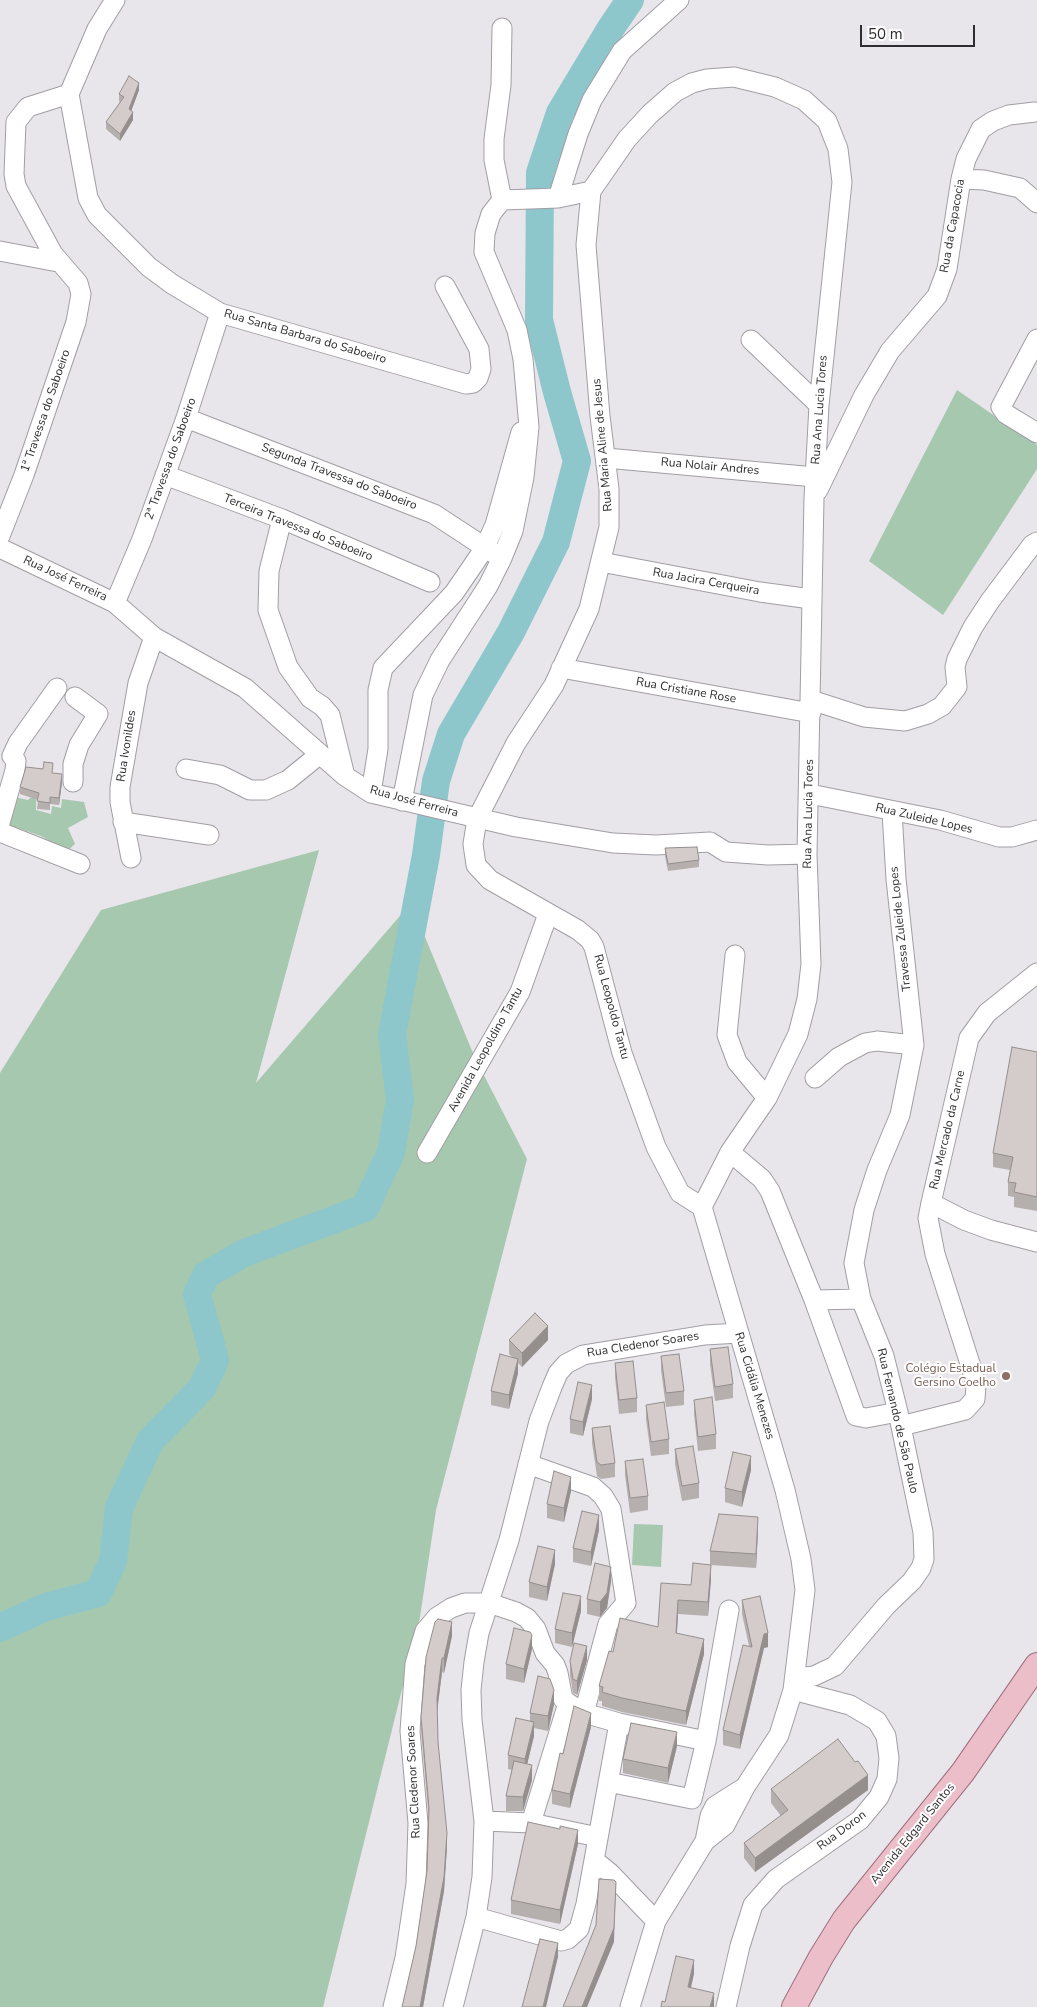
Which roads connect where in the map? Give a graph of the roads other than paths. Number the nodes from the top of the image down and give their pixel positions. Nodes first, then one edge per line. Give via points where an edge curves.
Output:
1 (115, 0) edge
2 (679, 0) edge
3 (502, 28) dead end
4 (69, 94) junction
5 (1035, 112) dead end
6 (961, 179) junction
7 (591, 191) junction
8 (558, 198) junction
9 (502, 200) junction
10 (1037, 203) edge
11 (0, 251) edge
12 (58, 262) junction
13 (445, 286) dead end
14 (220, 313) junction
15 (1037, 339) edge
16 (750, 340) dead end
17 (819, 405) junction
18 (528, 406) junction
19 (186, 418) junction
20 (1037, 433) edge
21 (606, 458) junction
22 (165, 476) junction
23 (815, 477) junction
24 (814, 498) junction
25 (282, 520) junction
26 (0, 536) edge
27 (1037, 542) edge
28 (0, 548) edge
29 (484, 549) junction
30 (502, 558) junction
31 (601, 562) junction
32 (430, 582) dead end
33 (811, 598) junction
34 (114, 603) junction
35 (154, 637) junction
36 (561, 668) junction
37 (57, 688) dead end
38 (75, 697) dead end
39 (811, 706) junction
40 (320, 754) junction
41 (186, 769) dead end
42 (344, 776) junction
43 (73, 782) dead end
44 (371, 793) junction
45 (810, 794) junction
46 (402, 801) junction
47 (892, 812) junction
48 (476, 819) junction
49 (123, 822) junction
50 (0, 823) edge
51 (1037, 830) edge
52 (0, 832) edge
53 (209, 834) dead end
54 (807, 854) junction
55 (131, 858) dead end
56 (80, 864) dead end
57 (548, 914) junction
58 (735, 955) dead end
59 (1037, 973) edge
60 (914, 1046) junction
61 (814, 1078) dead end
62 (767, 1098) junction
63 (730, 1152) junction
64 (427, 1153) dead end
65 (931, 1203) junction
66 (702, 1207) junction
67 (1037, 1242) edge
68 (861, 1299) junction
69 (814, 1300) junction
70 (737, 1328) junction
71 (899, 1419) junction
72 (528, 1464) junction
73 (489, 1603) junction
74 (729, 1610) dead end
75 (1037, 1665) edge
76 (835, 1666) junction
77 (794, 1684) junction
78 (826, 1697) junction
79 (576, 1708) junction
80 (619, 1722) junction
81 (706, 1741) junction
82 (608, 1782) junction
83 (746, 1787) junction
84 (692, 1799) junction
85 (715, 1806) junction
86 (484, 1821) junction
87 (531, 1824) junction
88 (598, 1837) junction
89 (705, 1841) junction
90 (594, 1860) junction
91 (476, 1917) junction
92 (656, 1921) junction
93 (393, 2007) edge
94 (453, 2007) edge
95 (630, 2007) edge
96 (726, 2007) edge
97 (794, 2007) edge

1 - 4 street via 98,29
2 - 8 street via 622,51 592,100
3 - 9 street via 502,85 494,160
4 - 12 street via 28,107 16,122 16,186
4 - 14 street, Rua Santa Barbara do Saboeiro via 88,198 98,214 130,250 172,284
5 - 6 street, Rua da Capacocia via 1009,115 981,129
6 - 10 street via 1020,188
6 - 24 street, Rua da Capacocia via 946,269 937,296 890,351 864,395
7 - 8 street
7 - 17 street, Rua Ana Lucia Tores via 627,139 650,114 675,92 692,83 734,77 774,87 804,100 827,121 838,149 842,182
7 - 21 street, Rua Maria Aline de Jesus via 586,245
8 - 9 street
9 - 18 street via 491,214 485,232 484,252 517,330
11 - 12 street
12 - 26 street, 1ª Travessa do Saboeiro via 78,283 81,294 76,322 24,476
13 - 14 street, Rua Santa Barbara do Saboeiro via 479,349 481,370 473,384
14 - 19 street, 2ª Travessa do Saboeiro
15 - 20 street via 1001,408
16 - 17 street
17 - 23 street, Rua Ana Lucia Tores
18 - 29 street via 495,525
18 - 30 street via 529,435 524,477 513,531
19 - 22 street, 2ª Travessa do Saboeiro
19 - 29 street, Segunda Travessa do Saboeiro via 406,502 447,522
21 - 23 street, Rua Nolair Andres
21 - 31 street, Rua Maria Aline de Jesus via 609,527
22 - 25 street, Terceira Travessa do Saboeiro
22 - 34 street, 2ª Travessa do Saboeiro
23 - 24 street, Rua Ana Lucia Tores
24 - 33 street, Rua Ana Lucia Tores
25 - 32 street, Terceira Travessa do Saboeiro
25 - 42 street via 269,571 268,610 281,651 292,672 310,698 330,716
27 - 39 street, Rua Cristiane Rose via 990,600 973,627 957,659 957,687 942,706 906,721 864,717
28 - 34 street, Rua José Ferreira
29 - 30 street, Segunda Travessa do Saboeiro
29 - 44 street via 454,593 382,668 378,690 378,749
30 - 46 street via 488,586 440,660 423,695
31 - 33 street, Rua Jacira Cerqueira via 760,592
31 - 36 street, Rua Maria Aline de Jesus via 589,609
33 - 39 street, Rua Ana Lucia Tores
34 - 35 street, Rua José Ferreira
35 - 40 street, Rua José Ferreira via 258,697 282,723
35 - 49 street, Rua Ivonildes via 138,683 122,771 120,802
36 - 39 street, Rua Cristiane Rose
36 - 48 street, Rua Maria Aline de Jesus
37 - 50 street via 12,756 16,761 15,770
38 - 43 street via 98,714 79,745 73,764
39 - 45 street, Rua Ana Lucia Tores
40 - 41 street via 288,780 266,790 250,790 220,775
40 - 42 street, Rua José Ferreira
42 - 44 street, Rua José Ferreira
44 - 46 street, Rua José Ferreira
45 - 47 street, Rua Zuleide Lopes
45 - 54 street, Rua Ana Lucia Tores
46 - 48 street, Rua José Ferreira
47 - 51 street, Rua Zuleide Lopes via 940,820 999,837
47 - 60 street, Travessa Zuleide Lopes
48 - 54 street, Rua José Ferreira via 613,843 706,842 726,852
48 - 57 street, Rua Leopoldo Tantu via 473,858 481,872
49 - 53 street
49 - 55 street, Rua Ivonildes
52 - 56 street
54 - 62 street, Rua Ana Lucia Tores via 811,964 808,999 798,1034
57 - 64 street, Avenida Leopoldino Tantu via 520,992
57 - 66 street, Rua Leopoldo Tantu via 586,935 594,947 622,1053 656,1147 680,1193
58 - 62 street via 727,1035 737,1062
59 - 65 street, Rua Mercado da Carne via 986,1013 970,1038
60 - 61 street via 877,1041 865,1043 839,1056
60 - 68 street, Rua Fernando de São Paulo via 900,1115 877,1170 857,1239 854,1263
62 - 63 street
63 - 66 street
63 - 69 street via 762,1179 770,1191
65 - 67 street, Rua Mercado da Carne via 991,1230
65 - 71 street via 929,1224 935,1254 973,1373 976,1393 965,1410
66 - 70 street, Rua Cidália Menezes
68 - 69 street
68 - 71 street, Rua Fernando de São Paulo via 884,1356
69 - 71 street via 856,1416
70 - 72 street, Rua Cledenor Soares via 583,1355 566,1364 558,1373 542,1412
70 - 77 street, Rua Cidália Menezes via 785,1490 801,1559 804,1590
71 - 76 street, Rua Fernando de São Paulo via 923,1532 924,1559 912,1581
72 - 73 street, Rua Cledenor Soares
72 - 79 street via 592,1487 611,1509 626,1603 608,1624
73 - 79 street via 516,1612 532,1623 545,1653 555,1665 561,1681 561,1694
73 - 86 street, Rua Cledenor Soares via 479,1633 471,1690
73 - 93 street, Rua Cledenor Soares via 465,1603 437,1617 425,1631 415,1664 410,1731 418,1823 416,1884 405,1958
74 - 81 street
75 - 97 main road, Avenida Edgard Santos via 963,1772 844,1920
76 - 77 street, Rua Fernando de São Paulo
76 - 78 street
77 - 78 street, Rua Doron
77 - 83 street, Rua Cidália Menezes via 779,1734
78 - 96 street, Rua Doron via 850,1705 877,1721 886,1736 889,1758 886,1779 879,1797 860,1820 776,1878 753,1905
79 - 80 street
79 - 87 street
80 - 81 street
80 - 82 street
81 - 84 street
82 - 84 street
82 - 88 street
83 - 85 street, Rua Cidália Menezes
83 - 89 street, Rua Cidália Menezes via 725,1824
84 - 85 street
85 - 89 street, Rua Cidália Menezes
86 - 87 street
86 - 91 street, Rua Cledenor Soares via 482,1877
87 - 88 street
88 - 90 street
89 - 92 street, Rua Cidália Menezes
90 - 91 street via 583,1921 568,1939 561,1941
90 - 92 street
91 - 94 street, Rua Cledenor Soares
92 - 95 street, Rua Cidália Menezes

